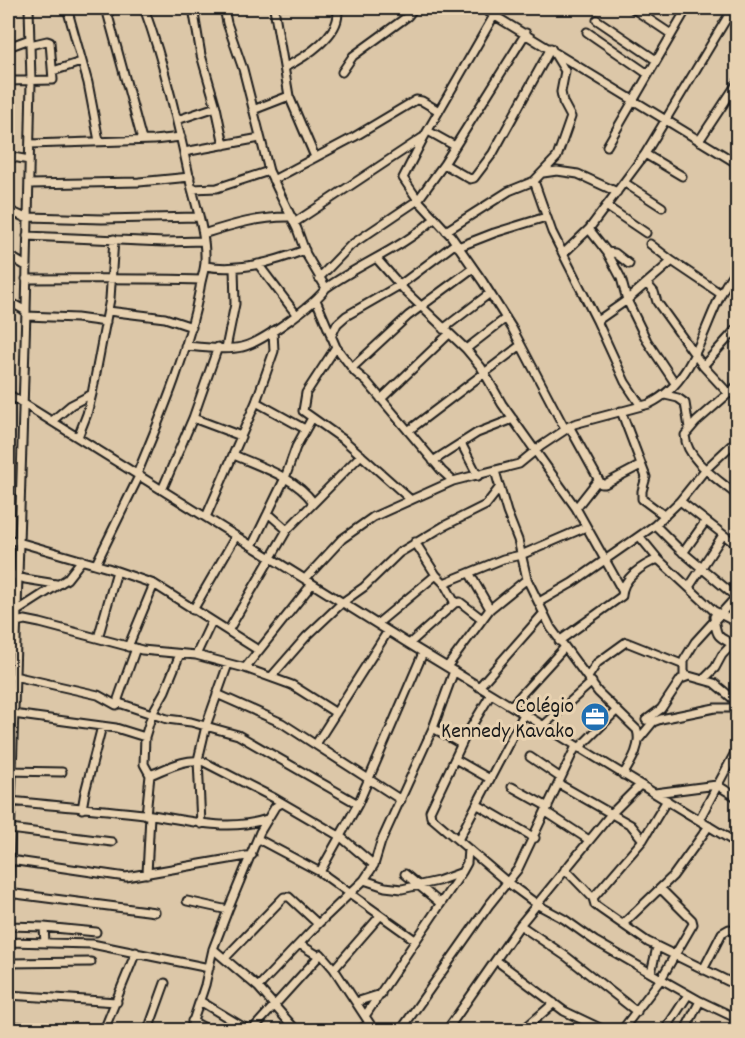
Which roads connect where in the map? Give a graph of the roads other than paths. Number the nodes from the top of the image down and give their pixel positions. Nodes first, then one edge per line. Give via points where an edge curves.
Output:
1 (29, 8) edge
2 (67, 8) edge
3 (106, 8) edge
4 (144, 8) edge
5 (193, 8) edge
6 (224, 8) edge
7 (274, 8) edge
8 (337, 8) edge
9 (414, 8) edge
10 (482, 8) edge
11 (632, 8) edge
12 (687, 8) edge
13 (733, 8) edge
14 (495, 15) junction
15 (597, 20) dead end
16 (587, 32) dead end
17 (526, 33) junction
18 (671, 34) junction
19 (30, 42) junction
20 (8, 47) edge
21 (551, 48) junction
22 (656, 60) junction
23 (81, 62) junction
24 (285, 67) junction
25 (53, 70) junction
26 (342, 72) dead end
27 (648, 74) junction
28 (8, 81) edge
29 (31, 81) junction
30 (738, 82) edge
31 (289, 96) junction
32 (633, 99) junction
33 (216, 107) junction
34 (253, 110) junction
35 (438, 111) junction
36 (665, 119) junction
37 (177, 120) junction
38 (426, 134) junction
39 (181, 137) junction
40 (260, 138) junction
41 (142, 140) junction
42 (99, 141) junction
43 (699, 141) junction
44 (30, 144) junction
45 (224, 145) junction
46 (455, 146) junction
47 (606, 146) dead end
48 (184, 152) junction
49 (645, 154) junction
50 (8, 156) edge
51 (315, 157) junction
52 (29, 160) junction
53 (737, 163) edge
54 (444, 164) junction
55 (269, 171) junction
56 (543, 173) junction
57 (682, 176) dead end
58 (190, 177) junction
59 (273, 180) junction
60 (534, 181) junction
61 (625, 183) junction
62 (29, 184) junction
63 (192, 189) junction
64 (617, 192) junction
65 (418, 200) junction
66 (606, 206) junction
67 (662, 207) dead end
68 (8, 210) edge
69 (198, 217) junction
70 (546, 217) junction
71 (28, 218) junction
72 (434, 219) junction
73 (293, 220) junction
74 (589, 229) junction
75 (446, 231) junction
76 (646, 233) dead end
77 (27, 236) junction
78 (203, 238) junction
79 (114, 239) junction
80 (650, 244) dead end
81 (457, 245) junction
82 (305, 250) junction
83 (607, 252) junction
84 (564, 253) junction
85 (8, 255) edge
86 (377, 259) junction
87 (672, 261) junction
88 (258, 264) junction
89 (629, 264) dead end
90 (26, 266) junction
91 (205, 266) junction
92 (738, 267) edge
93 (234, 268) junction
94 (473, 268) junction
95 (319, 278) junction
96 (26, 279) junction
97 (113, 279) junction
98 (201, 280) junction
99 (646, 284) junction
100 (400, 285) junction
101 (326, 288) junction
102 (490, 293) junction
103 (721, 294) junction
104 (316, 300) junction
105 (627, 300) junction
106 (8, 301) edge
107 (421, 306) junction
108 (108, 311) junction
109 (26, 313) junction
110 (296, 314) junction
111 (506, 318) junction
112 (597, 321) junction
113 (106, 322) junction
114 (192, 327) junction
115 (738, 327) edge
116 (273, 331) junction
117 (446, 331) junction
118 (331, 337) junction
119 (521, 345) junction
120 (185, 346) junction
121 (222, 347) junction
122 (336, 347) junction
123 (466, 349) junction
124 (694, 352) junction
125 (703, 366) junction
126 (352, 368) junction
127 (485, 373) junction
128 (675, 383) junction
129 (738, 385) edge
130 (8, 394) edge
131 (92, 394) junction
132 (665, 394) junction
133 (729, 394) junction
134 (381, 399) junction
135 (256, 402) junction
136 (23, 403) junction
137 (641, 406) junction
138 (621, 411) junction
139 (193, 418) junction
140 (312, 418) junction
141 (513, 419) junction
142 (52, 421) junction
143 (567, 428) junction
144 (689, 428) junction
145 (305, 429) junction
146 (408, 431) junction
147 (241, 436) junction
148 (78, 437) junction
149 (737, 440) edge
150 (461, 443) junction
151 (535, 451) junction
152 (361, 454) junction
153 (234, 455) junction
154 (434, 461) junction
155 (641, 465) junction
156 (705, 470) junction
157 (495, 471) junction
158 (138, 475) junction
159 (478, 476) junction
160 (285, 478) junction
161 (598, 480) junction
162 (453, 482) junction
163 (500, 487) junction
164 (162, 490) junction
165 (738, 496) edge
166 (411, 500) junction
167 (680, 501) junction
168 (313, 502) junction
169 (576, 508) junction
170 (268, 513) junction
171 (665, 516) junction
172 (206, 517) junction
173 (705, 522) junction
174 (655, 525) junction
175 (586, 527) junction
176 (287, 530) junction
177 (723, 535) junction
178 (236, 536) junction
179 (640, 537) junction
180 (8, 539) edge
181 (19, 542) junction
182 (414, 542) junction
183 (252, 546) junction
184 (738, 546) edge
185 (683, 553) junction
186 (521, 555) junction
187 (269, 557) junction
188 (605, 559) junction
189 (658, 559) junction
190 (82, 560) junction
191 (96, 564) junction
192 (701, 567) junction
193 (117, 571) junction
194 (8, 573) edge
195 (436, 574) junction
196 (470, 574) junction
197 (18, 576) junction
198 (305, 579) junction
199 (528, 579) junction
200 (444, 583) junction
201 (56, 584) junction
202 (154, 584) junction
203 (312, 584) junction
204 (689, 587) junction
205 (621, 590) junction
206 (343, 602) junction
207 (539, 602) junction
208 (455, 603) junction
209 (490, 609) junction
210 (193, 610) junction
211 (17, 611) junction
212 (543, 614) junction
213 (716, 615) junction
214 (482, 619) junction
215 (8, 620) edge
216 (212, 621) junction
217 (16, 622) junction
218 (738, 623) edge
219 (377, 624) junction
220 (228, 631) junction
221 (388, 631) junction
222 (98, 638) junction
223 (738, 638) edge
224 (559, 641) junction
225 (409, 644) junction
226 (735, 646) edge
227 (132, 647) junction
228 (564, 648) junction
229 (258, 651) junction
230 (423, 653) junction
231 (180, 654) junction
232 (196, 655) junction
233 (11, 663) edge
234 (684, 663) junction
235 (228, 664) junction
236 (447, 667) junction
237 (245, 668) junction
238 (454, 671) junction
239 (14, 676) junction
240 (271, 677) junction
241 (684, 677) junction
242 (704, 679) junction
243 (590, 680) junction
244 (479, 687) junction
245 (217, 694) junction
246 (491, 694) junction
247 (11, 703) edge
248 (119, 703) junction
249 (738, 703) edge
250 (511, 706) junction
251 (738, 708) edge
252 (616, 711) junction
253 (336, 713) junction
254 (13, 714) junction
255 (152, 714) junction
256 (524, 714) junction
257 (628, 721) junction
258 (649, 721) junction
259 (102, 726) junction
260 (206, 726) junction
261 (543, 726) junction
262 (433, 728) junction
263 (145, 736) junction
264 (639, 739) junction
265 (316, 744) junction
266 (461, 744) junction
267 (578, 747) junction
268 (738, 747) edge
269 (530, 757) dead end
270 (455, 759) junction
271 (198, 760) junction
272 (734, 762) edge
273 (9, 771) edge
274 (62, 772) dead end
275 (150, 775) junction
276 (622, 775) junction
277 (490, 779) junction
278 (368, 780) junction
279 (560, 781) junction
280 (640, 784) junction
281 (717, 786) junction
282 (512, 787) dead end
283 (655, 793) junction
284 (274, 798) junction
285 (738, 798) edge
286 (401, 800) junction
287 (667, 800) junction
288 (11, 801) junction
289 (282, 803) junction
290 (358, 804) junction
291 (478, 805) junction
292 (275, 807) junction
293 (82, 808) junction
294 (547, 810) junction
295 (611, 814) junction
296 (148, 815) junction
297 (9, 816) edge
298 (267, 819) junction
299 (699, 820) junction
300 (201, 824) junction
301 (709, 826) junction
302 (10, 829) junction
303 (341, 837) junction
304 (535, 838) junction
305 (258, 839) junction
306 (458, 840) junction
307 (590, 840) junction
308 (644, 840) junction
309 (112, 842) dead end
310 (738, 844) edge
311 (468, 849) junction
312 (252, 855) junction
313 (9, 856) edge
314 (478, 858) junction
315 (467, 863) junction
316 (372, 866) junction
317 (565, 869) junction
318 (320, 872) junction
319 (462, 872) junction
320 (147, 874) junction
321 (405, 874) dead end
322 (364, 880) junction
323 (507, 882) junction
324 (376, 883) junction
325 (418, 884) junction
326 (661, 889) junction
327 (350, 892) junction
328 (8, 893) edge
329 (593, 898) junction
330 (187, 902) dead end
331 (440, 903) junction
332 (538, 905) junction
333 (8, 907) edge
334 (228, 910) junction
335 (155, 912) dead end
336 (380, 916) junction
337 (8, 919) edge
338 (318, 924) junction
339 (623, 924) junction
340 (8, 926) edge
341 (520, 926) junction
342 (44, 927) junction
343 (96, 932) dead end
344 (738, 932) edge
345 (8, 934) edge
346 (415, 940) junction
347 (8, 942) edge
348 (45, 943) junction
349 (299, 944) junction
350 (657, 946) junction
351 (213, 949) junction
352 (136, 952) junction
353 (319, 956) junction
354 (675, 956) junction
355 (225, 958) junction
356 (496, 961) junction
357 (91, 962) dead end
358 (8, 963) edge
359 (8, 968) edge
360 (209, 968) junction
361 (334, 969) junction
362 (703, 970) junction
363 (651, 973) junction
364 (661, 979) junction
365 (165, 982) dead end
366 (738, 986) edge
367 (258, 987) junction
368 (8, 988) edge
369 (381, 994) junction
370 (688, 995) junction
371 (8, 996) edge
372 (200, 1001) junction
373 (700, 1001) junction
374 (117, 1002) junction
375 (356, 1002) junction
376 (554, 1002) junction
377 (274, 1005) junction
378 (637, 1012) junction
379 (365, 1016) junction
380 (738, 1020) edge
381 (192, 1021) junction
382 (369, 1024) junction
383 (8, 1026) edge
384 (52, 1030) edge
385 (104, 1030) edge
386 (148, 1030) edge
387 (189, 1030) edge
388 (209, 1030) edge
389 (250, 1030) edge
390 (296, 1030) edge
391 (359, 1030) edge
392 (374, 1030) edge
393 (400, 1030) edge
394 (447, 1030) edge
395 (523, 1030) edge
396 (604, 1030) edge
397 (622, 1030) edge
398 (666, 1030) edge
399 (685, 1030) edge
400 (731, 1030) edge

1 - 19 street
2 - 23 street
3 - 41 street
4 - 37 street
5 - 33 street
6 - 34 street
7 - 24 street
8 - 24 street via 339,12 328,38
9 - 26 street via 353,56
10 - 14 street
11 - 18 street
12 - 18 street
13 - 36 street
14 - 17 street
14 - 35 street
15 - 22 street
16 - 27 street
17 - 21 street
17 - 46 street
18 - 22 street
19 - 20 street
19 - 25 street via 50,42
19 - 29 street
21 - 32 street
21 - 54 street via 493,153 474,178
21 - 56 street via 565,71 561,92 571,117 559,154
22 - 27 street
23 - 25 street
23 - 42 street
24 - 31 street
25 - 29 street via 53,80
27 - 32 street
28 - 29 street
29 - 44 street
30 - 43 street
31 - 34 street
31 - 51 street
32 - 36 street
32 - 47 street
33 - 37 street
33 - 45 street
34 - 40 street
35 - 38 street
35 - 51 street via 416,100
36 - 43 street
36 - 49 street
37 - 39 street
38 - 46 street
38 - 65 street via 403,178
38 - 73 street
39 - 41 street
39 - 48 street
40 - 45 street
40 - 55 street
41 - 42 street
42 - 44 street
43 - 53 street
44 - 52 street
45 - 48 street
46 - 54 street
48 - 58 street
49 - 57 street
49 - 61 street
50 - 52 street
51 - 59 street
52 - 62 street
54 - 65 street
55 - 59 street
55 - 63 street via 217,188
56 - 60 street
56 - 64 street via 578,174
58 - 62 street
58 - 63 street
59 - 73 street
60 - 70 street
60 - 75 street via 508,191
61 - 64 street
61 - 67 street
62 - 71 street
63 - 69 street
64 - 66 street
65 - 72 street
65 - 95 street via 351,245
66 - 74 street
66 - 76 street
68 - 71 street
69 - 71 street
69 - 78 street
70 - 81 street
70 - 84 street
71 - 77 street
72 - 75 street
72 - 86 street
73 - 78 street via 257,220
73 - 82 street
74 - 83 street
74 - 84 street
75 - 81 street
77 - 79 street
77 - 90 street
78 - 79 street
78 - 91 street
79 - 97 street
80 - 87 street
81 - 94 street
81 - 100 street
82 - 88 street
82 - 95 street
83 - 89 street
83 - 105 street
84 - 112 street
85 - 90 street
86 - 100 street
86 - 101 street via 341,276
87 - 99 street
87 - 103 street
88 - 93 street
88 - 110 street
90 - 96 street
91 - 93 street
91 - 98 street
92 - 103 street
93 - 121 street via 235,304
94 - 102 street
94 - 107 street
95 - 101 street
96 - 97 street
96 - 109 street
97 - 98 street
97 - 108 street
98 - 114 street
99 - 105 street
99 - 124 street
100 - 107 street
100 - 118 street via 346,316
101 - 104 street
102 - 111 street
102 - 117 street
103 - 124 street
104 - 110 street
104 - 118 street
105 - 112 street
105 - 128 street via 647,341
106 - 109 street
107 - 117 street
107 - 126 street
108 - 113 street
108 - 114 street via 165,318
109 - 113 street
109 - 136 street
110 - 116 street
111 - 119 street
111 - 123 street
112 - 137 street via 625,382
113 - 131 street
114 - 120 street
115 - 125 street
116 - 121 street via 247,346
116 - 135 street via 274,351
117 - 123 street
117 - 134 street
118 - 122 street
119 - 127 street
119 - 143 street
120 - 121 street
120 - 158 street
121 - 139 street
122 - 126 street
122 - 140 street via 306,393 303,411
123 - 127 street
124 - 125 street
124 - 128 street
125 - 133 street
126 - 134 street
127 - 141 street
127 - 146 street
128 - 132 street
129 - 133 street
130 - 136 street
131 - 142 street
131 - 148 street
132 - 137 street
132 - 144 street via 685,403
133 - 144 street
134 - 146 street
135 - 145 street
135 - 147 street
136 - 142 street
136 - 181 street
137 - 138 street
138 - 143 street
138 - 155 street
139 - 147 street
139 - 164 street
140 - 145 street
140 - 152 street
141 - 150 street
141 - 151 street
142 - 148 street
143 - 151 street
143 - 161 street
144 - 156 street via 685,435 687,446
145 - 160 street
146 - 154 street
147 - 153 street
148 - 158 street
149 - 156 street
150 - 154 street
150 - 159 street
151 - 157 street via 519,464
151 - 169 street
152 - 166 street
152 - 168 street
153 - 160 street
153 - 172 street
154 - 162 street
155 - 161 street via 603,484
155 - 171 street via 646,477 642,499
156 - 165 street
156 - 167 street
157 - 159 street
157 - 163 street
158 - 164 street
158 - 191 street
159 - 162 street
160 - 168 street
160 - 170 street
161 - 169 street
162 - 166 street
163 - 182 street via 486,505
163 - 186 street
164 - 172 street
166 - 198 street via 351,531
167 - 171 street
167 - 173 street
168 - 176 street
169 - 175 street
170 - 176 street
170 - 183 street
171 - 174 street
172 - 178 street
173 - 177 street
173 - 185 street
174 - 179 street
174 - 185 street
175 - 186 street
175 - 188 street
176 - 187 street
177 - 184 street
177 - 192 street
178 - 183 street
178 - 210 street
179 - 188 street
179 - 189 street
180 - 181 street
181 - 190 street
181 - 197 street
182 - 195 street
182 - 206 street
183 - 187 street
185 - 192 street
186 - 196 street
186 - 199 street
187 - 198 street
187 - 220 street
188 - 205 street
188 - 207 street
189 - 204 street
189 - 205 street via 642,567
190 - 191 street
190 - 201 street via 67,579
191 - 193 street
192 - 204 street
192 - 213 street via 736,597
193 - 202 street
193 - 222 street
194 - 197 street
195 - 200 street
195 - 219 street
196 - 200 street
196 - 209 street
197 - 201 street
197 - 211 street
198 - 203 street
199 - 207 street
199 - 209 street
200 - 208 street
201 - 211 street
202 - 210 street
202 - 227 street
203 - 206 street
203 - 229 street
204 - 213 street
205 - 224 street via 622,596
206 - 219 street
206 - 240 street
207 - 212 street
208 - 214 street via 460,602
208 - 225 street
209 - 214 street
210 - 216 street
211 - 215 street
211 - 217 street
212 - 224 street
212 - 244 street
213 - 218 street
213 - 226 street via 716,633
213 - 234 street
214 - 236 street
216 - 220 street
216 - 232 street
217 - 222 street via 25,620
217 - 233 street
219 - 221 street
220 - 229 street
221 - 225 street
221 - 253 street
222 - 227 street
223 - 226 street
224 - 228 street
225 - 230 street
226 - 242 street via 722,655
227 - 231 street
227 - 248 street
228 - 243 street
228 - 250 street
229 - 237 street
230 - 236 street
230 - 278 street
231 - 232 street
231 - 255 street
232 - 235 street
233 - 239 street
234 - 241 street
234 - 243 street via 626,642 597,663
235 - 237 street
235 - 245 street
236 - 238 street
237 - 240 street
238 - 244 street
238 - 262 street
239 - 247 street
239 - 248 street
240 - 253 street via 301,690
241 - 242 street
241 - 258 street
242 - 249 street
243 - 252 street
243 - 261 street
244 - 246 street
245 - 260 street
245 - 265 street via 264,714
246 - 250 street
246 - 266 street
247 - 254 street
248 - 255 street
250 - 256 street
251 - 258 street via 715,708
252 - 257 street
252 - 267 street
253 - 265 street
254 - 259 street
254 - 273 street
255 - 260 street
255 - 263 street
256 - 261 street
256 - 277 street
257 - 258 street
257 - 264 street
258 - 264 street
259 - 263 street
259 - 293 street
260 - 271 street
260 - 290 street via 243,738
261 - 267 street
262 - 266 street
262 - 286 street
263 - 275 street via 144,764
264 - 276 street
265 - 278 street
266 - 270 street
267 - 276 street
267 - 279 street
268 - 272 street
269 - 279 street
270 - 277 street
270 - 306 street via 429,814
271 - 275 street
271 - 284 street
271 - 300 street
272 - 281 street
273 - 274 street
273 - 288 street
275 - 296 street
276 - 280 street
277 - 291 street
278 - 286 street
278 - 290 street
279 - 294 street
279 - 295 street
280 - 283 street
280 - 295 street
281 - 283 street
281 - 285 street
281 - 299 street
282 - 294 street
283 - 287 street
284 - 289 street
284 - 292 street
286 - 316 street
287 - 299 street
287 - 308 street
288 - 293 street
288 - 297 street
289 - 292 street
289 - 303 street
290 - 303 street
291 - 304 street
291 - 306 street
292 - 298 street
293 - 296 street
294 - 304 street
294 - 307 street
295 - 307 street
295 - 308 street via 633,826
296 - 300 street
296 - 320 street
297 - 302 street
298 - 300 street via 244,826
298 - 305 street
299 - 301 street
301 - 310 street
301 - 326 street
302 - 309 street
302 - 313 street
303 - 316 street
303 - 318 street
304 - 323 street
305 - 312 street
305 - 318 street
306 - 311 street
307 - 317 street
308 - 329 street
311 - 314 street
311 - 315 street
312 - 320 street
312 - 334 street
313 - 320 street via 116,876
313 - 328 street
314 - 315 street
314 - 323 street
315 - 319 street
316 - 322 street
316 - 324 street
317 - 329 street
317 - 332 street
318 - 327 street
319 - 325 street
319 - 331 street
321 - 325 street
322 - 324 street
322 - 327 street
323 - 332 street
323 - 393 street
324 - 325 street via 402,889
325 - 331 street
326 - 339 street
326 - 354 street via 693,922
327 - 336 street
327 - 338 street
328 - 333 street
328 - 335 street
329 - 339 street via 598,907
330 - 334 street
331 - 346 street
332 - 341 street
332 - 363 street
334 - 351 street
336 - 346 street
336 - 361 street
337 - 340 street
338 - 349 street
338 - 355 street via 287,896
339 - 350 street
340 - 342 street
340 - 345 street
341 - 356 street
341 - 378 street
342 - 343 street
342 - 348 street
344 - 362 street via 729,929 722,933
345 - 347 street
346 - 369 street
347 - 348 street
347 - 358 street
348 - 352 street via 92,944
349 - 353 street
349 - 367 street
350 - 354 street
350 - 363 street
351 - 355 street
351 - 360 street
352 - 360 street
352 - 374 street
353 - 361 street via 324,956
353 - 377 street
354 - 362 street
354 - 364 street
355 - 367 street
356 - 376 street
356 - 394 street
357 - 358 street
358 - 359 street
360 - 372 street
361 - 375 street
362 - 366 street
363 - 364 street
364 - 370 street
364 - 378 street
365 - 386 street
367 - 377 street
368 - 371 street
369 - 375 street
369 - 379 street
370 - 373 street
370 - 398 street
371 - 374 street
372 - 381 street
372 - 389 street
373 - 380 street
373 - 399 street
374 - 385 street
375 - 379 street
376 - 395 street
376 - 396 street
377 - 389 street
377 - 390 street
378 - 397 street
379 - 382 street
380 - 400 street
381 - 387 street
381 - 388 street
382 - 391 street
382 - 392 street
383 - 384 street

